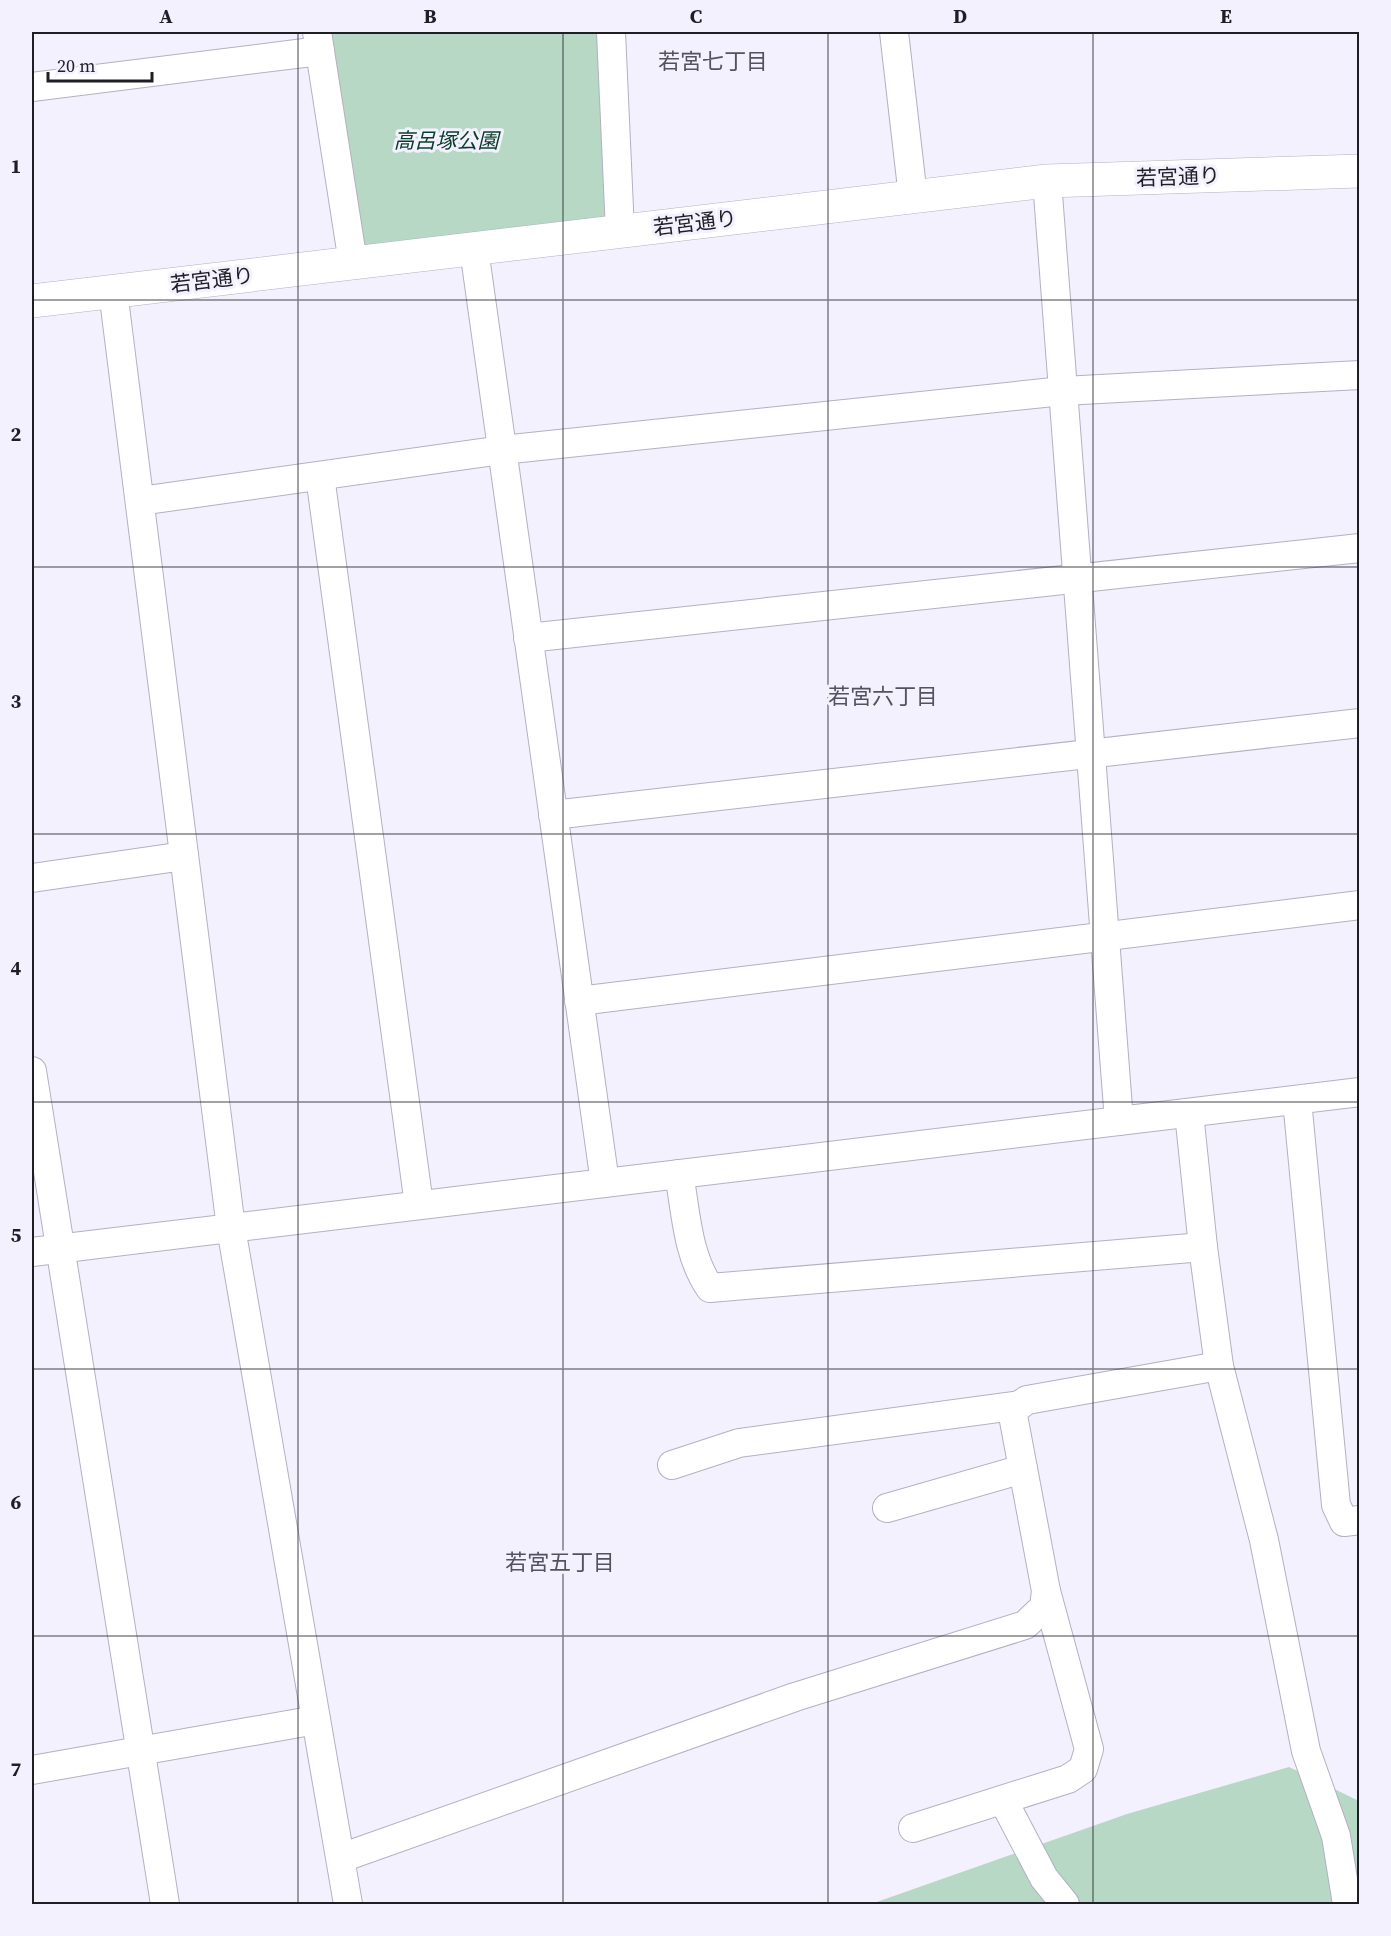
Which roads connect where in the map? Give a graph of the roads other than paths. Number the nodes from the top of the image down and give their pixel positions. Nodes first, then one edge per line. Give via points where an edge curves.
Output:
1 (611, 32) edge
2 (894, 32) edge
3 (319, 41) edge
4 (32, 87) edge
5 (1359, 171) edge
6 (1047, 181) junction
7 (913, 197) junction
8 (620, 231) junction
9 (474, 249) junction
10 (353, 263) junction
11 (113, 291) junction
12 (32, 301) edge
13 (1359, 375) edge
14 (1063, 391) junction
15 (502, 450) junction
16 (320, 476) junction
17 (140, 501) junction
18 (1359, 548) edge
19 (1078, 579) junction
20 (528, 638) junction
21 (1359, 723) edge
22 (1091, 754) junction
23 (553, 815) junction
24 (184, 856) junction
25 (32, 878) edge
26 (1359, 905) edge
27 (1105, 936) junction
28 (579, 1001) junction
29 (32, 1071) edge
30 (1359, 1092) edge
31 (1297, 1100) junction
32 (1189, 1113) junction
33 (1119, 1121) junction
34 (679, 1174) junction
35 (605, 1183) junction
36 (419, 1205) junction
37 (231, 1228) junction
38 (1203, 1247) junction
39 (60, 1249) junction
40 (32, 1252) edge
41 (1219, 1366) junction
42 (1020, 1405) junction
43 (672, 1465) dead end
44 (1023, 1469) junction
45 (887, 1508) dead end
46 (1359, 1520) edge
47 (1047, 1591) junction
48 (316, 1720) junction
49 (141, 1751) junction
50 (32, 1770) edge
51 (1003, 1800) junction
52 (913, 1828) dead end
53 (1336, 1836) junction
54 (340, 1858) junction
55 (1359, 1869) edge
56 (165, 1905) edge
57 (348, 1905) edge
58 (1065, 1905) edge
59 (1347, 1905) edge

1 - 8 street
2 - 7 street
3 - 4 street
3 - 10 street
5 - 6 street, 若宮通り
6 - 7 street, 若宮通り
6 - 14 street
7 - 8 street, 若宮通り
8 - 9 street, 若宮通り
9 - 10 street, 若宮通り
9 - 15 street
10 - 11 street, 若宮通り
11 - 12 street, 若宮通り
11 - 17 street
13 - 14 street
14 - 15 street
14 - 19 street
15 - 16 street
15 - 20 street
16 - 17 street
16 - 36 street
17 - 24 street
18 - 19 street
19 - 20 street
19 - 22 street
20 - 23 street
21 - 22 street
22 - 23 street
22 - 27 street
23 - 28 street
24 - 25 street
24 - 37 street
26 - 27 street
27 - 28 street
27 - 33 street
28 - 35 street
29 - 39 street
30 - 31 street
31 - 32 street
31 - 46 street via 1336,1505 1344,1522
32 - 33 street
32 - 38 street
33 - 34 street
34 - 35 street
34 - 38 street via 691,1242 700,1273 710,1288
35 - 36 street
36 - 37 street
37 - 39 street
37 - 48 street
38 - 41 street
39 - 40 street
39 - 49 street
41 - 42 street via 1027,1400
41 - 53 street via 1269,1560 1306,1751
42 - 43 street via 740,1443
42 - 44 street via 1012,1410
44 - 45 street
44 - 47 street
47 - 51 street via 1089,1749 1083,1769 1068,1779
47 - 54 street via 1044,1607 1025,1625 795,1697
48 - 49 street
48 - 54 street
49 - 50 street
49 - 56 street
51 - 52 street
51 - 58 street via 1044,1878
53 - 55 street
53 - 59 street
54 - 57 street

